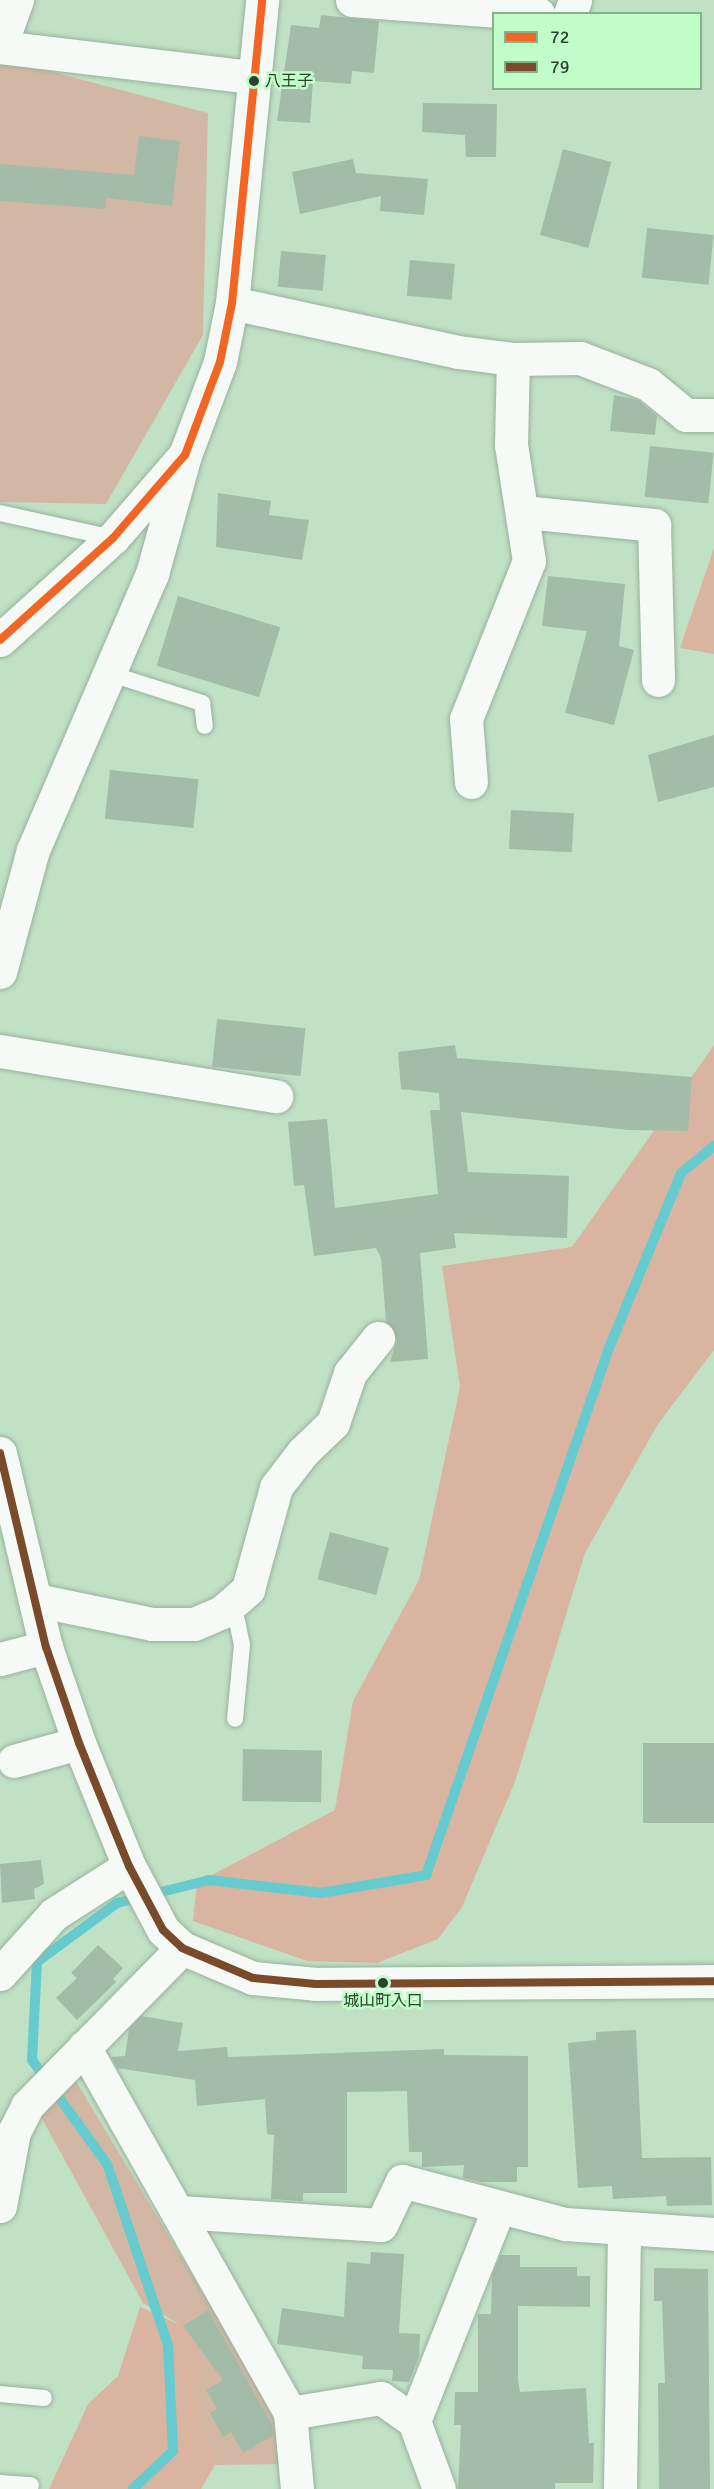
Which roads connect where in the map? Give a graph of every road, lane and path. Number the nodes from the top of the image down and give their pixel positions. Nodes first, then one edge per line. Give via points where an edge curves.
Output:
1 (17, 0) edge
2 (262, 0) edge
3 (352, 0) edge
4 (511, 12) edge
5 (252, 77) junction
6 (232, 303) junction
7 (513, 359) junction
8 (714, 415) edge
9 (184, 455) junction
10 (524, 512) junction
11 (0, 513) edge
12 (113, 538) junction
13 (0, 640) edge
14 (111, 674) junction
15 (658, 680) dead end
16 (205, 726) dead end
17 (471, 782) dead end
18 (0, 972) edge
19 (0, 1051) edge
20 (276, 1096) dead end
21 (378, 1338) dead end
22 (0, 1453) edge
23 (36, 1600) junction
24 (233, 1602) junction
25 (46, 1647) junction
26 (0, 1659) edge
27 (235, 1719) dead end
28 (79, 1743) junction
29 (14, 1761) dead end
30 (129, 1866) junction
31 (182, 1948) junction
32 (0, 1974) edge
33 (714, 1981) edge
34 (74, 2056) junction
35 (14, 2123) edge
36 (0, 2206) edge
37 (498, 2210) junction
38 (179, 2212) junction
39 (624, 2231) junction
40 (714, 2234) edge
41 (0, 2394) edge
42 (44, 2398) dead end
43 (290, 2413) junction
44 (414, 2421) junction
45 (0, 2482) edge
46 (31, 2485) dead end
47 (297, 2489) edge
48 (439, 2489) edge
49 (620, 2489) edge

1 - 5 street via 0,46
2 - 5 street
3 - 4 street
5 - 6 street via 240,257
6 - 7 street via 458,352
6 - 9 street via 220,362
7 - 8 street via 580,358 648,384 686,415
7 - 10 street via 511,445
9 - 12 street
9 - 14 street via 152,574
10 - 15 street via 654,525
10 - 17 street via 529,561 466,719
11 - 12 lane
12 - 13 street
14 - 16 lane via 202,703
14 - 18 street via 33,850
19 - 20 street
21 - 24 street via 350,1373 333,1423 303,1452 276,1487 248,1590
22 - 23 street
23 - 24 street via 152,1624 194,1624
23 - 25 street
24 - 27 lane via 242,1645
25 - 26 street
25 - 28 street
28 - 29 street
28 - 30 street
30 - 31 street via 163,1930
30 - 32 street via 54,1914
31 - 33 street via 253,1977 315,1984
31 - 34 street
34 - 35 street
34 - 38 street
35 - 36 street
37 - 38 street via 402,2181 381,2225
37 - 39 street
37 - 44 street
38 - 43 street
39 - 40 street
39 - 49 street
41 - 42 lane
43 - 44 street via 381,2398
43 - 47 street
44 - 48 street
45 - 46 lane

